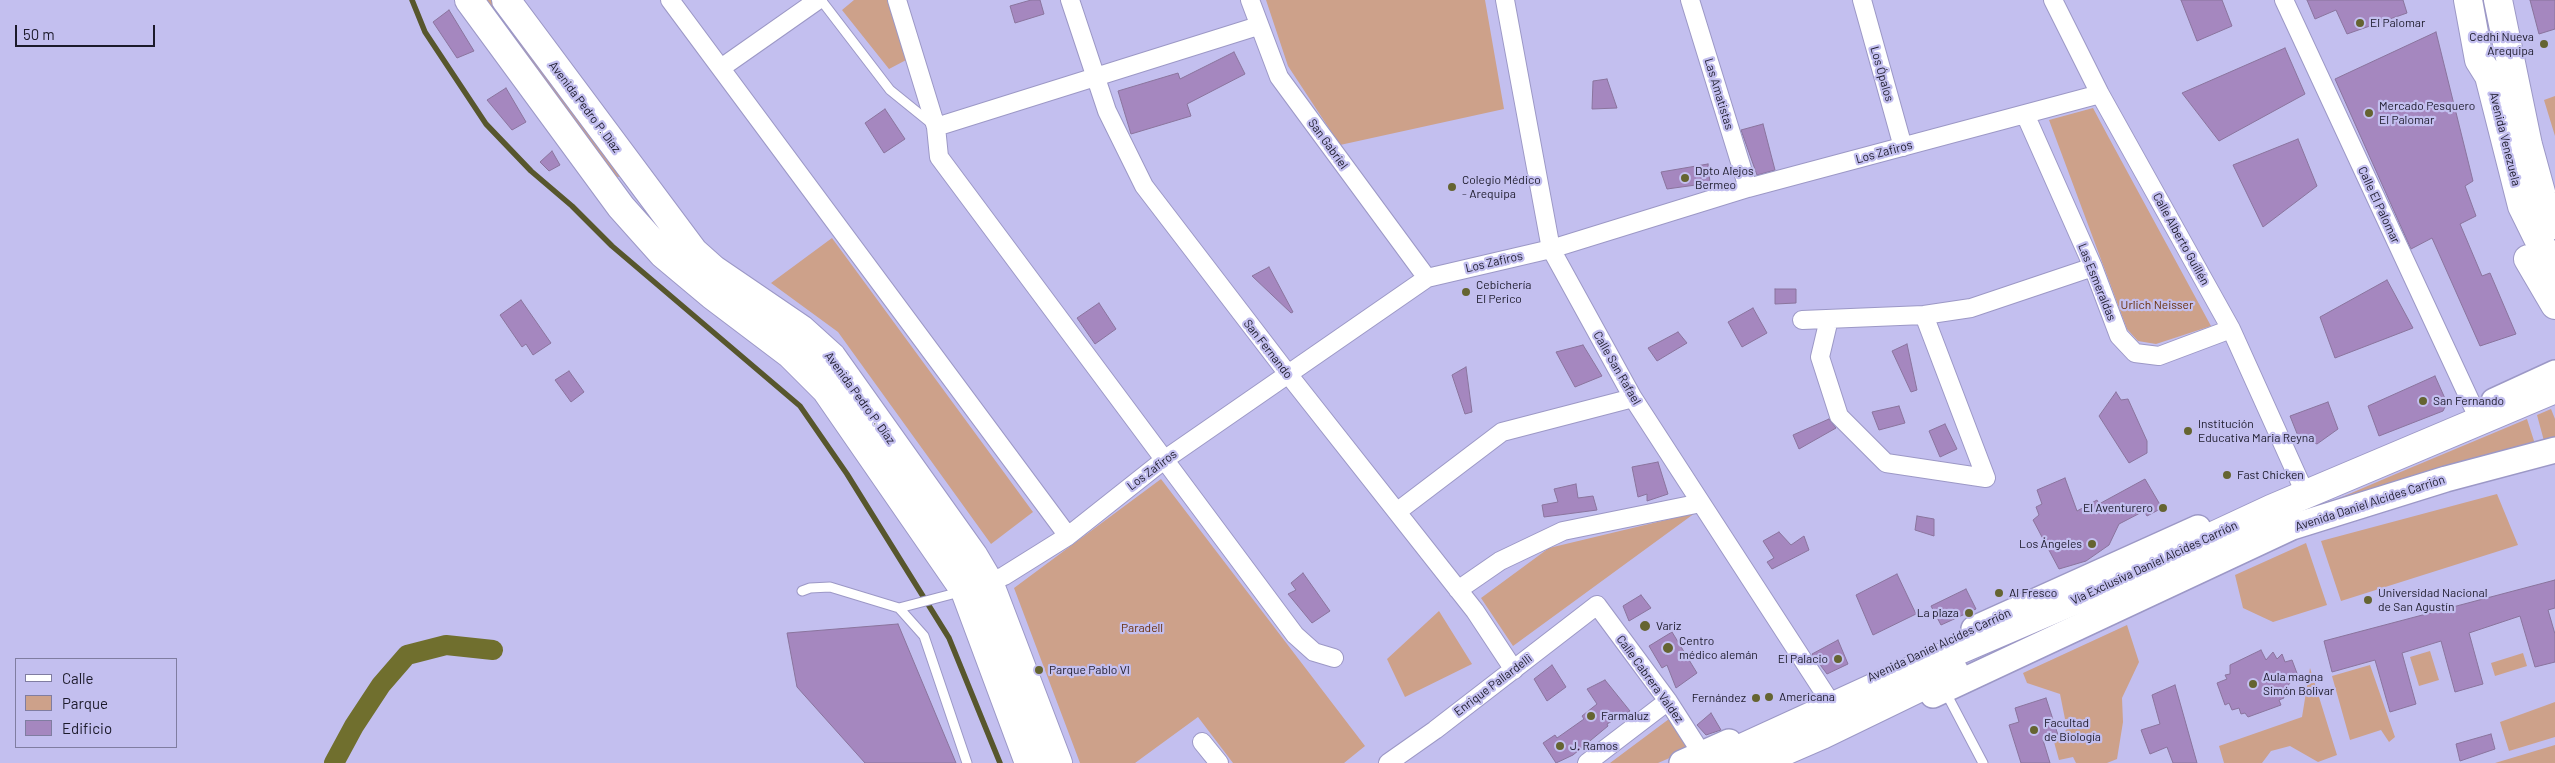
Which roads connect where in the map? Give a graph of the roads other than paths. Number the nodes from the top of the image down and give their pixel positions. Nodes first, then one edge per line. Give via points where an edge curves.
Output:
1 (469, 0) edge
2 (506, 0) edge
3 (670, 0) edge
4 (819, 0) edge
5 (897, 0) edge
6 (1070, 0) edge
7 (1250, 0) edge
8 (1505, 0) edge
9 (1690, 0) edge
10 (1862, 0) edge
11 (2053, 0) edge
12 (2284, 0) edge
13 (2468, 0) edge
14 (2498, 0) edge
15 (1258, 26) junction
16 (2510, 54) junction
17 (2479, 60) junction
18 (720, 68) junction
19 (1095, 77) junction
20 (2100, 94) junction
21 (2025, 114) junction
22 (936, 127) junction
23 (1903, 147) junction
24 (2555, 170) edge
25 (1748, 188) junction
26 (652, 197) junction
27 (627, 214) junction
28 (2555, 225) edge
29 (1550, 249) junction
30 (2093, 267) junction
31 (2555, 273) edge
32 (1426, 278) junction
33 (2555, 305) edge
34 (1924, 315) junction
35 (1829, 318) junction
36 (1802, 320) dead end
37 (2231, 329) junction
38 (2555, 373) edge
39 (1288, 374) junction
40 (2555, 389) edge
41 (1633, 398) junction
42 (2555, 400) edge
43 (2487, 417) junction
44 (2555, 450) edge
45 (1164, 460) junction
46 (2300, 482) junction
47 (1701, 504) junction
48 (1398, 512) junction
49 (1068, 536) junction
50 (966, 590) junction
51 (1458, 590) junction
52 (802, 591) dead end
53 (1597, 605) joint
54 (899, 608) junction
55 (1334, 658) dead end
56 (1514, 670) junction
57 (1944, 689) junction
58 (1827, 696) junction
59 (1668, 701) junction
60 (1202, 742) dead end
61 (1026, 758) edge
62 (1698, 760) edge
63 (967, 763) edge
64 (1058, 763) edge
65 (1219, 763) edge
66 (1388, 763) edge
67 (1587, 763) edge
68 (1757, 763) edge
69 (1783, 763) edge
70 (1983, 763) edge

1 - 27 main road, Avenida Pedro P. Díaz
2 - 26 main road, Avenida Pedro P. Díaz
3 - 18 street
4 - 18 street
4 - 22 lane via 890,90
5 - 22 street
6 - 19 street, San Fernando
7 - 15 street, San Gabriel
8 - 29 street, Calle San Rafael
9 - 25 street, Las Amatistas
10 - 23 street, Los Ópalos
11 - 20 street, Calle Alberto Guillén
12 - 43 street, Calle El Palomar
13 - 17 main road, Avenida Venezuela
14 - 16 main road, Avenida Venezuela
15 - 19 street
15 - 32 street, San Gabriel via 1279,77
16 - 24 main road via 2526,86
16 - 28 main road, Avenida Venezuela via 2528,145 2542,196
17 - 31 main road, Avenida Venezuela via 2489,76 2522,206
17 - 33 main road via 2479,87 2487,138 2501,193 2525,254
18 - 49 street
19 - 22 street
19 - 39 street, San Fernando via 1107,111 1144,186
20 - 21 street, Los Zafiros
20 - 37 street, Calle Alberto Guillén
21 - 23 street, Los Zafiros
21 - 30 street, Las Esmeraldas
22 - 45 street via 939,157
23 - 25 street, Los Zafiros
25 - 29 street, Los Zafiros
26 - 27 main road
26 - 50 main road, Avenida Pedro P. Díaz via 694,252 713,269 801,329 832,357 973,555
27 - 50 main road, Avenida Pedro P. Díaz via 680,270 790,354 826,390
29 - 32 street, Los Zafiros
29 - 41 street, Calle San Rafael
30 - 34 street via 1971,308
30 - 37 street, Las Esmeraldas via 2119,336 2135,353 2159,356
32 - 39 street, Los Zafiros
34 - 35 street
34 - 35 street via 1986,478 1886,463 1839,416 1820,357
35 - 36 street
37 - 46 street, Calle Alberto Guillén
38 - 43 main road, Avenida Daniel Alcides Carrión
39 - 45 street, Los Zafiros
39 - 48 street, San Fernando
40 - 43 main road
41 - 47 street, Calle San Rafael
41 - 48 street via 1502,432
42 - 43 main road
43 - 46 main road, Avenida Daniel Alcides Carrión
43 - 62 main road, Vía Exclusiva Daniel Alcides Carrión via 2271,509 2071,602
43 - 68 main road, Vía Exclusiva Daniel Alcides Carrión via 2075,611 1822,735
44 - 57 main road, Avenida Daniel Alcides Carrión via 2446,479 2292,527
45 - 49 street, Los Zafiros
45 - 55 street via 1295,635 1314,652
46 - 58 main road, Avenida Daniel Alcides Carrión
47 - 51 street via 1563,531 1500,561
47 - 58 street, Calle San Rafael
48 - 51 street, San Fernando
49 - 50 street, Los Zafiros via 1004,576
50 - 54 lane
50 - 61 main road, Avenida Pedro P. Díaz
50 - 64 main road, Avenida Pedro P. Díaz
51 - 56 street, San Fernando
52 - 54 lane via 830,587
53 - 56 street, Enrique Pallardelli
53 - 59 street, Calle Cabrera Valdez
54 - 63 lane via 924,636
56 - 66 street, Enrique Pallardelli
57 - 69 main road, Avenida Daniel Alcides Carrión
57 - 70 lane
58 - 62 main road, Avenida Daniel Alcides Carrión
59 - 62 street, Calle Cabrera Valdez
59 - 67 street
60 - 65 street

